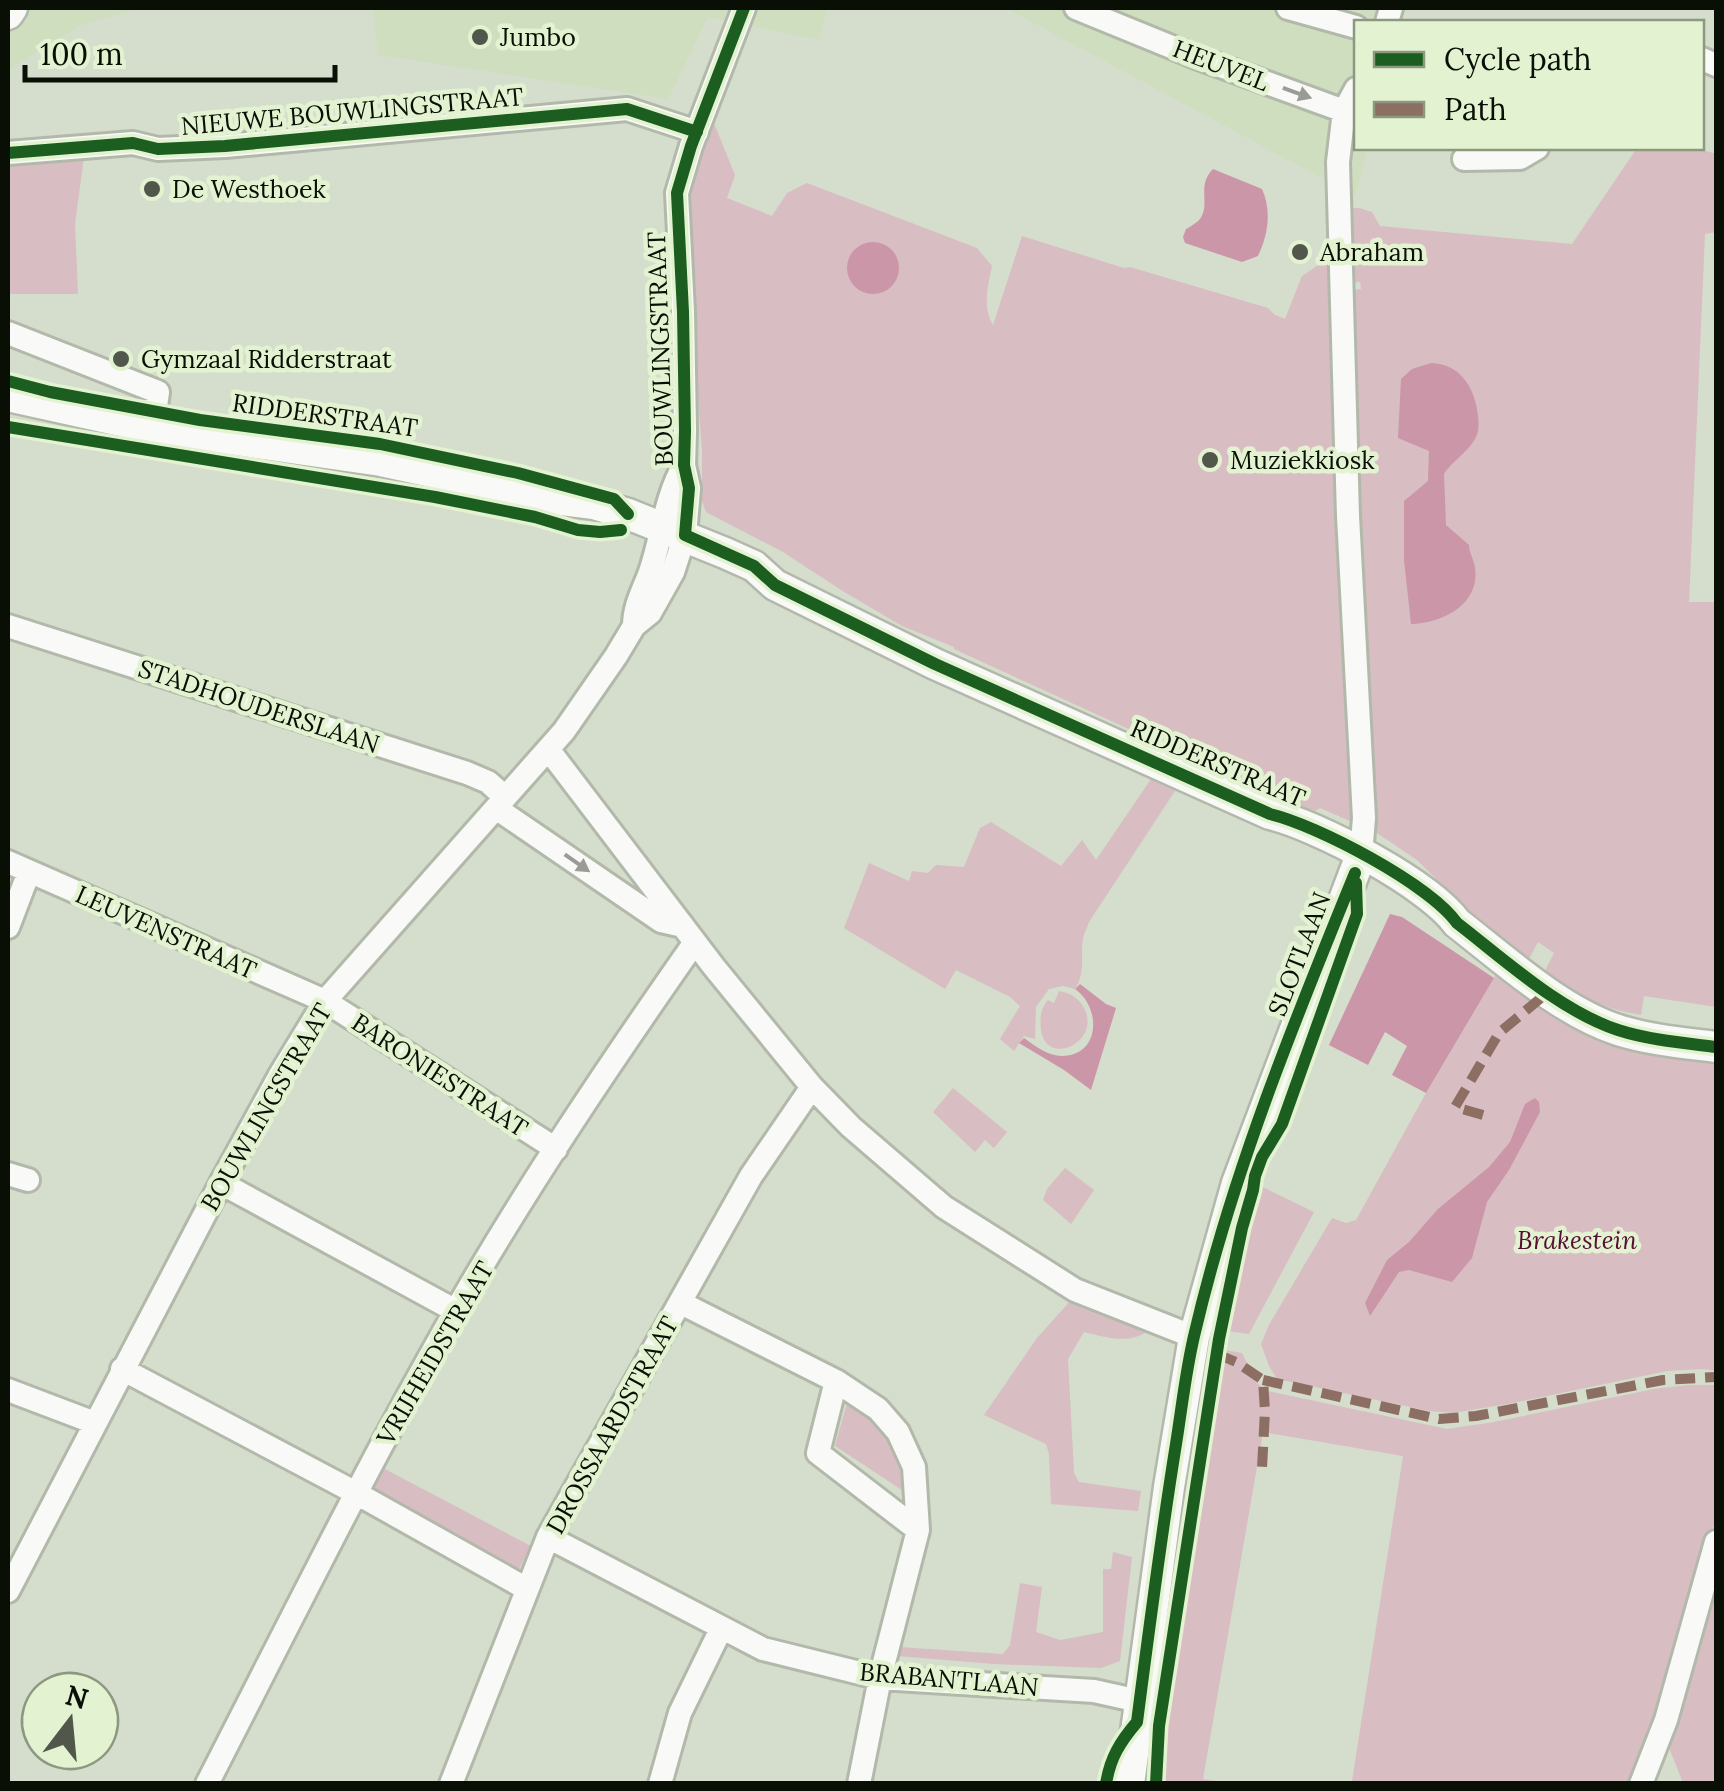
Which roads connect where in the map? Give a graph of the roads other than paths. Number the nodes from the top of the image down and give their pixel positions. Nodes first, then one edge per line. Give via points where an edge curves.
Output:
1 (744, 8) edge
2 (1076, 8) edge
3 (1288, 8) edge
4 (1354, 25) edge
5 (1354, 94) edge
6 (1344, 111) junction
7 (694, 139) junction
8 (1534, 150) edge
9 (8, 154) edge
10 (1464, 159) dead end
11 (8, 332) edge
12 (8, 396) edge
13 (153, 428) junction
14 (672, 539) junction
15 (8, 626) edge
16 (548, 748) junction
17 (501, 803) junction
18 (1358, 864) junction
19 (18, 867) edge
20 (8, 927) edge
21 (689, 934) junction
22 (325, 1001) junction
23 (1716, 1047) edge
24 (812, 1086) junction
25 (556, 1148) junction
26 (221, 1183) junction
27 (681, 1303) junction
28 (456, 1311) junction
29 (1194, 1336) junction
30 (122, 1369) junction
31 (836, 1381) junction
32 (8, 1390) edge
33 (95, 1423) junction
34 (356, 1493) junction
35 (918, 1530) junction
36 (548, 1537) junction
37 (1716, 1542) edge
38 (528, 1589) junction
39 (8, 1591) edge
40 (721, 1629) junction
41 (880, 1678) junction
42 (1140, 1701) junction
43 (207, 1784) edge
44 (451, 1784) edge
45 (660, 1784) edge
46 (860, 1784) edge
47 (1130, 1784) edge
48 (1641, 1784) edge

1 - 7 street, BOUWLINGSTRAAT
2 -> 6 street, HEUVEL
3 - 4 street
5 - 6 street
6 - 18 street, SLOTLAAN via 1338,162 1363,810
7 - 9 street, NIEUWE BOUWLINGSTRAAT via 628,109 225,146 133,144
7 - 14 street, BOUWLINGSTRAAT via 677,193 689,488
8 - 10 street via 1520,158
11 - 13 street via 158,392
12 - 13 street, RIDDERSTRAAT
13 - 14 street, RIDDERSTRAAT via 381,461 562,500 590,518
14 - 16 street, BOUWLINGSTRAAT via 650,572 634,626
14 - 18 street, RIDDERSTRAAT via 754,566 776,585 935,664 1270,814 1290,835
15 - 17 street, STADHOUDERSLAAN via 467,772 488,782
16 - 17 street, BOUWLINGSTRAAT
16 - 21 street
17 -> 21 street, STADHOUDERSLAAN via 661,922
17 - 22 street, BOUWLINGSTRAAT
18 - 23 street, RIDDERSTRAAT via 1436,918 1457,923 1590,1018 1619,1030
18 - 29 street, SLOTLAAN via 1237,1182
19 - 20 street
19 - 22 street, LEUVENSTRAAT
21 - 24 street
21 - 25 street, VRIJHEIDSTRAAT
22 - 25 street, BARONIESTRAAT
22 - 26 street, BOUWLINGSTRAAT
24 - 27 street, DROSSAARDSTRAAT via 751,1176
24 - 29 street via 944,1207 1075,1290
25 - 28 street, VRIJHEIDSTRAAT
26 - 28 street
26 - 30 street, BOUWLINGSTRAAT
27 - 31 street
27 - 36 street, DROSSAARDSTRAAT
28 - 34 street, VRIJHEIDSTRAAT
29 - 42 street, SLOTLAAN
30 - 33 street, BOUWLINGSTRAAT
30 - 34 street
31 - 35 street via 878,1409 898,1432 914,1467
31 - 35 street via 818,1453
32 - 33 street
33 - 39 street, BOUWLINGSTRAAT
34 - 38 street
34 - 43 street, VRIJHEIDSTRAAT
35 - 41 street
36 - 38 street, DROSSAARDSTRAAT
36 - 40 street, BRABANTLAAN
37 - 48 street
38 - 44 street, DROSSAARDSTRAAT
40 - 41 street, BRABANTLAAN via 763,1649
40 - 45 street via 680,1714
41 - 42 street, BRABANTLAAN
41 - 46 street
42 - 47 street, SLOTLAAN

